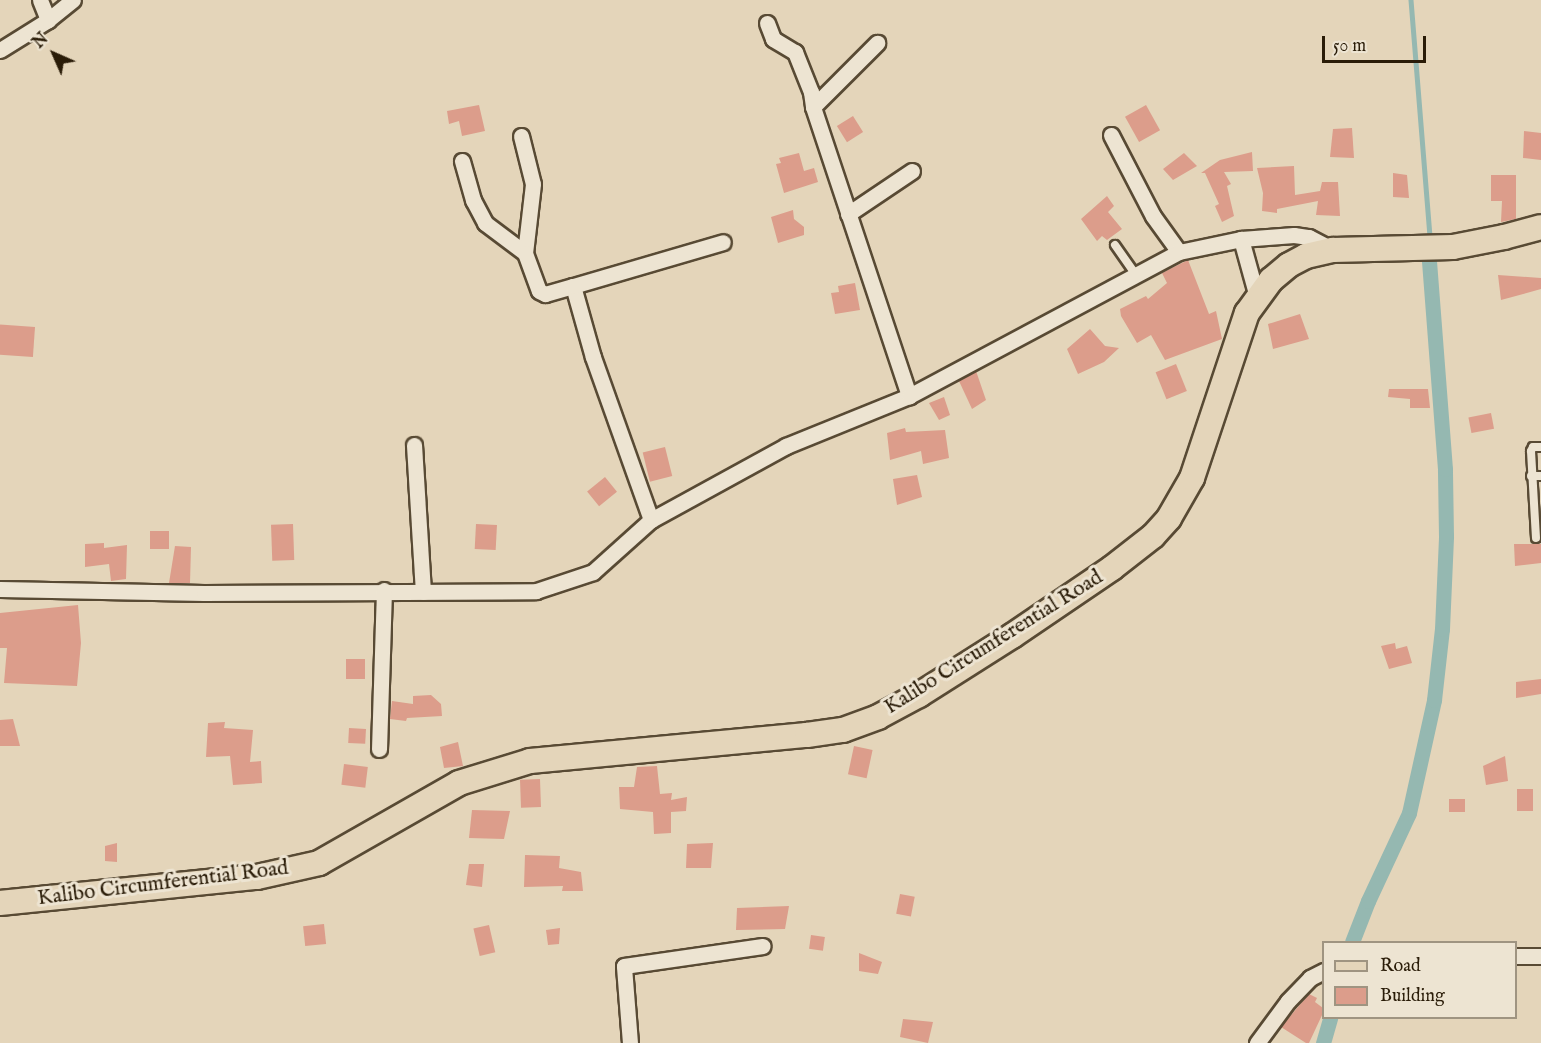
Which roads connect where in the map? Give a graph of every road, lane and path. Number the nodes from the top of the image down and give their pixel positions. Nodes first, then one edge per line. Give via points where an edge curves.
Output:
1 (40, 0) edge
2 (73, 0) edge
3 (48, 20) junction
4 (767, 23) dead end
5 (877, 43) dead end
6 (0, 50) edge
7 (813, 107) junction
8 (1111, 135) dead end
9 (520, 136) dead end
10 (462, 161) dead end
11 (912, 171) dead end
12 (848, 214) junction
13 (1541, 227) edge
14 (1241, 239) junction
15 (723, 242) dead end
16 (1114, 245) dead end
17 (1333, 250) junction
18 (1179, 252) junction
19 (525, 253) junction
20 (1137, 276) junction
21 (573, 286) junction
22 (1257, 297) junction
23 (909, 396) junction
24 (414, 445) dead end
25 (1541, 447) edge
26 (1531, 476) junction
27 (1541, 476) edge
28 (651, 520) junction
29 (1536, 538) dead end
30 (0, 589) edge
31 (384, 590) junction
32 (423, 591) junction
33 (379, 749) dead end
34 (0, 903) edge
35 (763, 946) dead end
36 (1517, 956) edge
37 (1541, 956) edge
38 (1322, 972) edge
39 (630, 1043) edge
40 (1257, 1043) edge

1 - 3 street
2 - 3 street
3 - 6 street
4 - 7 street via 773,39 795,52
5 - 7 street
7 - 12 street
8 - 18 street via 1153,216
9 - 19 street via 533,184
10 - 19 street via 473,200 485,223
11 - 12 street
12 - 23 street
13 - 17 main road, Kalibo Circumferential Road via 1453,247
14 - 17 street via 1294,235 1310,237
14 - 18 street
14 - 22 street
15 - 21 street
16 - 20 lane
17 - 22 main road, Kalibo Circumferential Road via 1306,256 1289,265
18 - 20 street
19 - 21 street via 539,291 545,294
20 - 23 street
21 - 28 street
22 - 34 main road, Kalibo Circumferential Road via 1234,345 1192,478 1169,518 1153,536 1012,636 878,717 843,730 807,735 530,761 459,783 319,863 247,878
23 - 28 street via 786,446
24 - 32 street
25 - 26 lane via 1531,449
26 - 27 lane
26 - 29 lane
28 - 32 street via 593,572 565,583 536,591
30 - 31 street via 204,593
31 - 32 street
31 - 33 street
35 - 39 street via 624,966
36 - 37 street
38 - 40 street via 1287,1001

